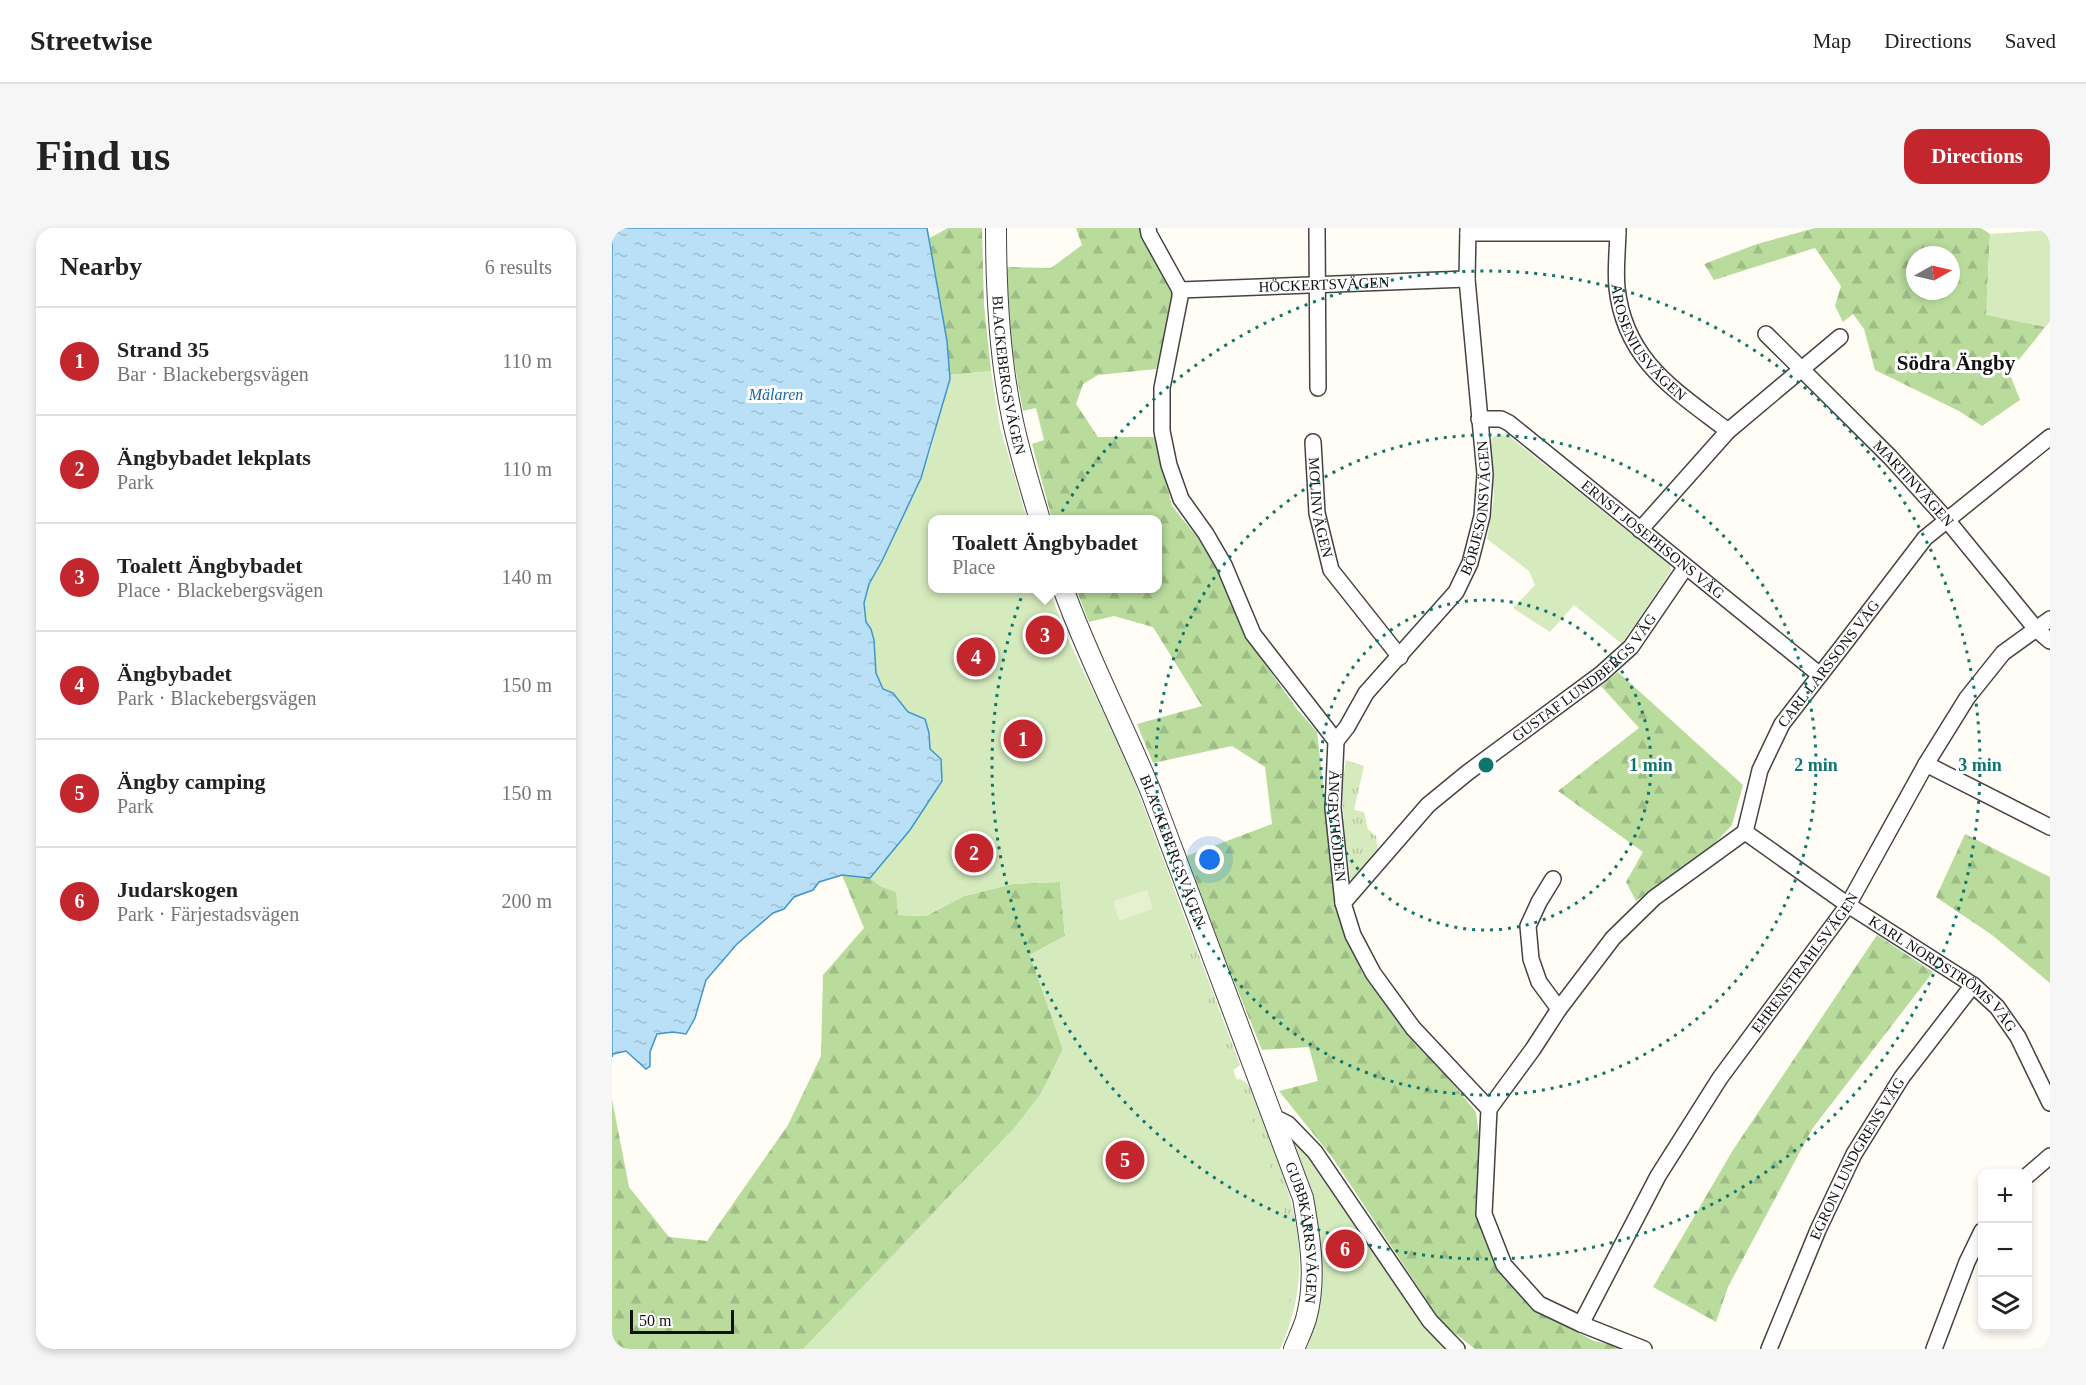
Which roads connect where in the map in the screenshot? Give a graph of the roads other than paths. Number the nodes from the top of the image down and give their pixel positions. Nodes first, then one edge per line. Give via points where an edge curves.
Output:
1 (996, 228) edge
2 (1148, 228) edge
3 (1317, 228) edge
4 (1468, 231) edge
5 (1618, 231) edge
6 (1467, 279) junction
7 (1316, 284) junction
8 (1180, 290) junction
9 (1766, 334) dead end
10 (1840, 337) dead end
11 (1802, 370) junction
12 (1318, 388) dead end
13 (1479, 419) junction
14 (1728, 431) junction
15 (2050, 437) edge
16 (1313, 442) dead end
17 (1039, 515) edge
18 (1947, 520) junction
19 (1640, 531) junction
20 (1685, 568) junction
21 (1065, 593) edge
22 (2050, 619) edge
23 (2036, 629) junction
24 (2050, 641) edge
25 (1400, 657) junction
26 (1820, 675) junction
27 (1336, 741) junction
28 (1926, 764) junction
29 (2050, 826) edge
30 (1744, 832) junction
31 (1553, 879) dead end
32 (1343, 903) junction
33 (1848, 905) junction
34 (1972, 986) junction
35 (1559, 1009) junction
36 (2050, 1103) edge
37 (1489, 1109) junction
38 (1274, 1117) junction
39 (2050, 1156) edge
40 (2032, 1171) edge
41 (1978, 1241) edge
42 (1581, 1324) junction
43 (1294, 1349) edge
44 (1457, 1349) edge
45 (1644, 1349) edge
46 (1769, 1349) edge
47 (1934, 1349) edge

1 - 17 street, BLACKEBERGSVÄGEN via 998,314 1007,387
2 - 8 street
3 - 7 street
4 - 5 street
4 - 6 street, BÖRJESONSVÄGEN
5 - 14 street, AROSENIUSVÄGEN via 1617,286 1623,319 1637,350 1666,384
6 - 7 street, HÖCKERTSVÄGEN
6 - 13 street, BÖRJESONSVÄGEN
7 - 8 street, HÖCKERTSVÄGEN
7 - 12 street
8 - 27 street via 1162,388 1162,431 1169,465 1181,499 1224,565 1253,634
9 - 11 street, MARTINVÄGEN
10 - 11 street
11 - 14 street
11 - 18 street, MARTINVÄGEN
13 - 19 street, ERNST JOSEPHSONS VÄG via 1509,423
13 - 25 street, BÖRJESONSVÄGEN via 1485,474 1482,516 1470,563 1456,592
14 - 19 street
15 - 18 street, CARL LARSSONS VÄG
16 - 25 street, MOLINVÄGEN via 1317,513 1331,570
18 - 23 street, MARTINVÄGEN
18 - 26 street, CARL LARSSONS VÄG via 1926,538
19 - 20 street, ERNST JOSEPHSONS VÄG
20 - 26 street, ERNST JOSEPHSONS VÄG
20 - 32 street, GUSTAF LUNDBERGS VÄG via 1631,647 1428,805
21 - 38 street, BLACKEBERGSVÄGEN via 1078,632 1151,792
22 - 23 street, EHRENSTRAHLSVÄGEN
23 - 24 street, MARTINVÄGEN
23 - 28 street, EHRENSTRAHLSVÄGEN via 2003,653 1967,698
25 - 27 street, BÖRJESONSVÄGEN via 1365,693
26 - 30 street, CARL LARSSONS VÄG via 1782,724 1760,770
27 - 32 street, ÄNGBYHÖJDEN via 1333,808
28 - 29 street
28 - 33 street, EHRENSTRAHLSVÄGEN
30 - 33 street, KARL NORDSTRÖMS VÄG
30 - 35 street via 1654,898 1613,938
31 - 35 street via 1528,926 1531,959 1539,982
32 - 37 street, ÄNGBYHÖJDEN via 1353,935 1373,974 1413,1028
33 - 34 street, KARL NORDSTRÖMS VÄG
33 - 42 street, EHRENSTRAHLSVÄGEN via 1720,1078 1658,1176
34 - 36 street, KARL NORDSTRÖMS VÄG via 1997,1007 2018,1036
34 - 46 street, EGRON LUNDGRENS VÄG via 1902,1077 1854,1154
35 - 37 street
37 - 42 street via 1484,1214 1504,1264 1539,1304
38 - 43 street, GUBBKÄRRSVÄGEN via 1304,1198 1311,1245 1306,1318
38 - 44 street via 1288,1124 1315,1152 1430,1321
39 - 40 street
41 - 47 street
42 - 45 street

